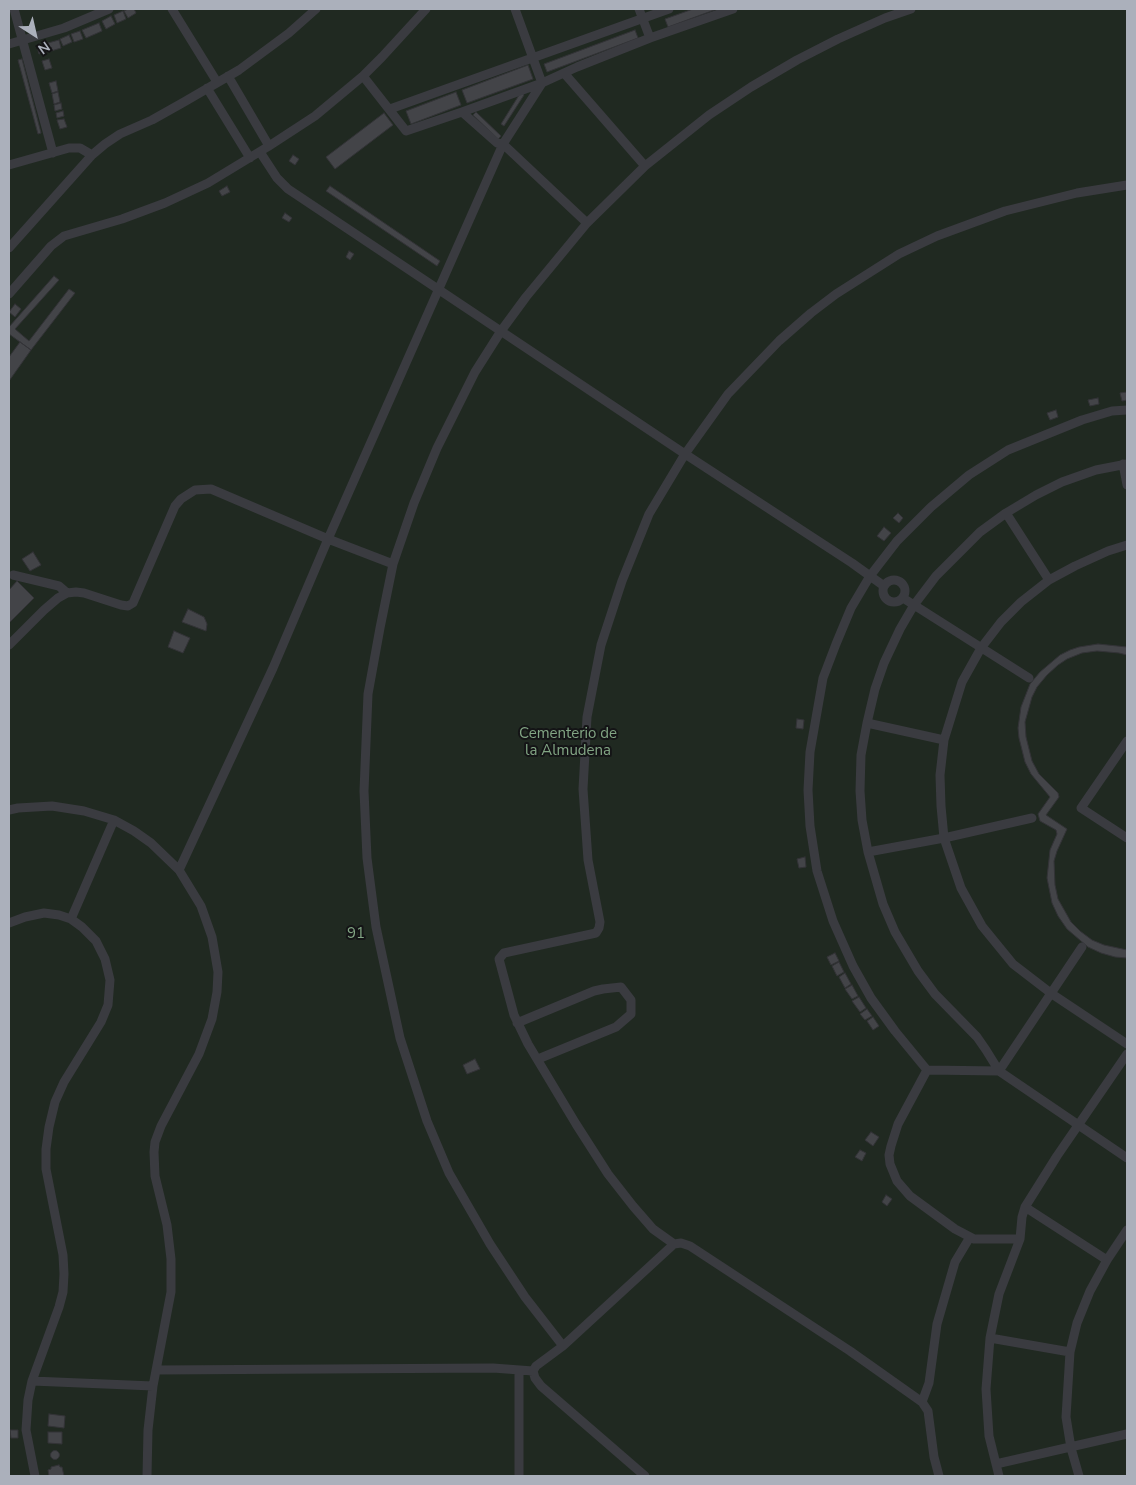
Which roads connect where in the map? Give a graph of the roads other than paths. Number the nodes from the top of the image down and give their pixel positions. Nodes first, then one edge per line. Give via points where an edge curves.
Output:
1 (14, 9) edge
2 (109, 9) edge
3 (172, 9) edge
4 (316, 9) edge
5 (426, 9) edge
6 (515, 9) edge
7 (639, 9) edge
8 (669, 9) edge
9 (733, 9) edge
10 (911, 9) edge
11 (642, 18) junction
12 (650, 38) junction
13 (22, 41) junction
14 (9, 44) edge
15 (533, 58) junction
16 (564, 73) junction
17 (228, 76) junction
18 (363, 76) junction
19 (217, 82) junction
20 (542, 83) junction
21 (207, 88) junction
22 (390, 109) junction
23 (462, 112) junction
24 (503, 144) junction
25 (269, 146) junction
26 (260, 152) junction
27 (53, 153) junction
28 (92, 155) junction
29 (250, 158) junction
30 (9, 165) edge
31 (645, 166) junction
32 (1127, 185) edge
33 (587, 223) junction
34 (11, 243) edge
35 (439, 289) junction
36 (9, 294) edge
37 (501, 331) junction
38 (1127, 410) edge
39 (685, 454) junction
40 (1125, 464) edge
41 (1127, 485) edge
42 (1006, 513) junction
43 (328, 539) junction
44 (1127, 545) edge
45 (393, 564) junction
46 (13, 575) dead end
47 (870, 576) junction
48 (1049, 580) junction
49 (884, 586) junction
50 (68, 593) junction
51 (903, 598) junction
52 (914, 605) junction
53 (9, 645) edge
54 (981, 648) junction
55 (1029, 678) dead end
56 (867, 723) junction
57 (944, 740) junction
58 (1127, 743) edge
59 (9, 810) edge
60 (1032, 818) dead end
61 (114, 820) junction
62 (944, 838) junction
63 (1127, 838) edge
64 (868, 852) junction
65 (179, 870) junction
66 (71, 919) junction
67 (9, 923) edge
68 (1082, 947) dead end
69 (1052, 994) junction
70 (517, 1023) junction
71 (1127, 1044) edge
72 (1127, 1054) edge
73 (538, 1059) junction
74 (927, 1070) junction
75 (999, 1071) junction
76 (1078, 1125) junction
77 (1127, 1158) edge
78 (1025, 1207) junction
79 (1127, 1230) edge
80 (970, 1236) junction
81 (1020, 1239) junction
82 (674, 1244) junction
83 (1107, 1260) junction
84 (990, 1338) junction
85 (563, 1346) junction
86 (1070, 1352) junction
87 (156, 1370) junction
88 (519, 1370) junction
89 (533, 1371) junction
90 (32, 1381) junction
91 (153, 1386) junction
92 (922, 1402) junction
93 (1127, 1434) edge
94 (1071, 1448) junction
95 (996, 1464) junction
96 (35, 1476) edge
97 (147, 1476) edge
98 (519, 1476) edge
99 (645, 1476) edge
100 (939, 1476) edge
101 (999, 1476) edge
102 (1079, 1476) edge

1 - 13 lane
2 - 13 lane
3 - 19 lane
4 - 17 lane via 289,33
5 - 18 lane
6 - 15 lane
7 - 11 lane
8 - 11 lane
9 - 12 lane
10 - 31 lane via 846,35 751,87 709,115
11 - 12 lane
11 - 15 lane
12 - 16 lane
13 - 14 lane
13 - 27 lane
15 - 20 lane
15 - 22 lane
16 - 20 lane
16 - 31 lane
17 - 19 lane
17 - 25 lane
18 - 22 lane
18 - 25 lane via 315,116
19 - 21 lane
20 - 23 lane
20 - 24 lane
21 - 28 lane via 152,120 120,134
21 - 29 lane
22 - 23 lane via 406,131
23 - 24 lane
24 - 33 lane
24 - 35 lane
25 - 26 lane
26 - 29 lane
26 - 35 lane via 288,189
27 - 28 lane via 80,148
27 - 30 lane
28 - 34 lane
29 - 36 lane via 165,203 64,236
31 - 33 lane
32 - 39 lane via 1077,193 1005,211 899,254 836,294 779,341 728,394
33 - 37 lane
35 - 37 lane
35 - 43 lane
37 - 39 lane
37 - 45 lane via 452,415 414,503
38 - 47 lane via 1082,420 1046,434 1008,450 969,475 897,541
39 - 47 lane
39 - 70 lane via 649,514 601,645 588,717 583,789 588,860 599,928 596,932 500,956 499,964
40 - 41 lane
40 - 42 lane via 1062,482
42 - 48 lane
42 - 52 lane via 955,556
43 - 45 lane
43 - 50 lane via 211,489 195,490 181,499 171,513 133,603 128,606 84,593
43 - 65 lane via 273,668
44 - 48 lane
45 - 85 lane via 368,694 364,791 367,858 376,927 400,1038 427,1121 449,1173 490,1244
46 - 50 lane via 59,586
47 - 49 lane
47 - 74 lane via 851,608 823,678 810,752 810,826 817,871 834,925 853,966 871,998
48 - 54 lane via 1001,622
49 - 51 lane via 883,595 889,602
49 - 51 lane via 890,580 899,581 905,591
50 - 53 lane via 44,610
51 - 52 lane
52 - 54 lane
52 - 56 lane via 884,663
54 - 55 lane
54 - 57 lane via 962,682
56 - 57 lane
56 - 64 lane via 861,756 860,791
57 - 62 lane via 940,775
58 - 63 lane via 1081,808
59 - 61 lane via 52,806
60 - 62 lane
61 - 65 lane via 151,843
61 - 66 lane
62 - 64 lane
62 - 69 lane via 961,888 982,926 1013,964
64 - 75 lane via 883,904 918,971 935,994 977,1037
65 - 87 lane via 201,906 212,937 218,972 207,1037 155,1142 155,1176 167,1225 171,1259 171,1292
66 - 67 lane via 44,913
66 - 90 lane via 82,927 106,959 110,988 101,1022 64,1082 49,1127 46,1169 60,1239 63,1292
68 - 69 lane
69 - 71 lane
69 - 75 lane
70 - 73 lane
70 - 73 lane via 594,991 621,987 631,1000 631,1014 616,1027
72 - 76 lane
73 - 82 lane via 608,1174 653,1228
74 - 75 lane
74 - 80 lane via 894,1135 890,1164 897,1181 910,1196
75 - 76 lane
76 - 77 lane
76 - 78 lane
78 - 81 lane
78 - 83 lane
79 - 83 lane
80 - 81 lane
80 - 92 lane via 955,1262 939,1315 929,1382
81 - 84 lane via 998,1294
82 - 85 lane
82 - 92 lane via 690,1246
83 - 86 lane via 1077,1323
84 - 86 lane
84 - 95 lane via 986,1388 989,1436
85 - 89 lane
86 - 94 lane via 1066,1417
87 - 88 lane
87 - 91 lane
88 - 89 lane
88 - 98 lane
89 - 99 lane via 541,1386
90 - 91 lane
90 - 96 lane via 26,1430
91 - 97 lane
92 - 100 lane via 928,1411
93 - 94 lane
94 - 95 lane
94 - 102 lane
95 - 101 lane

